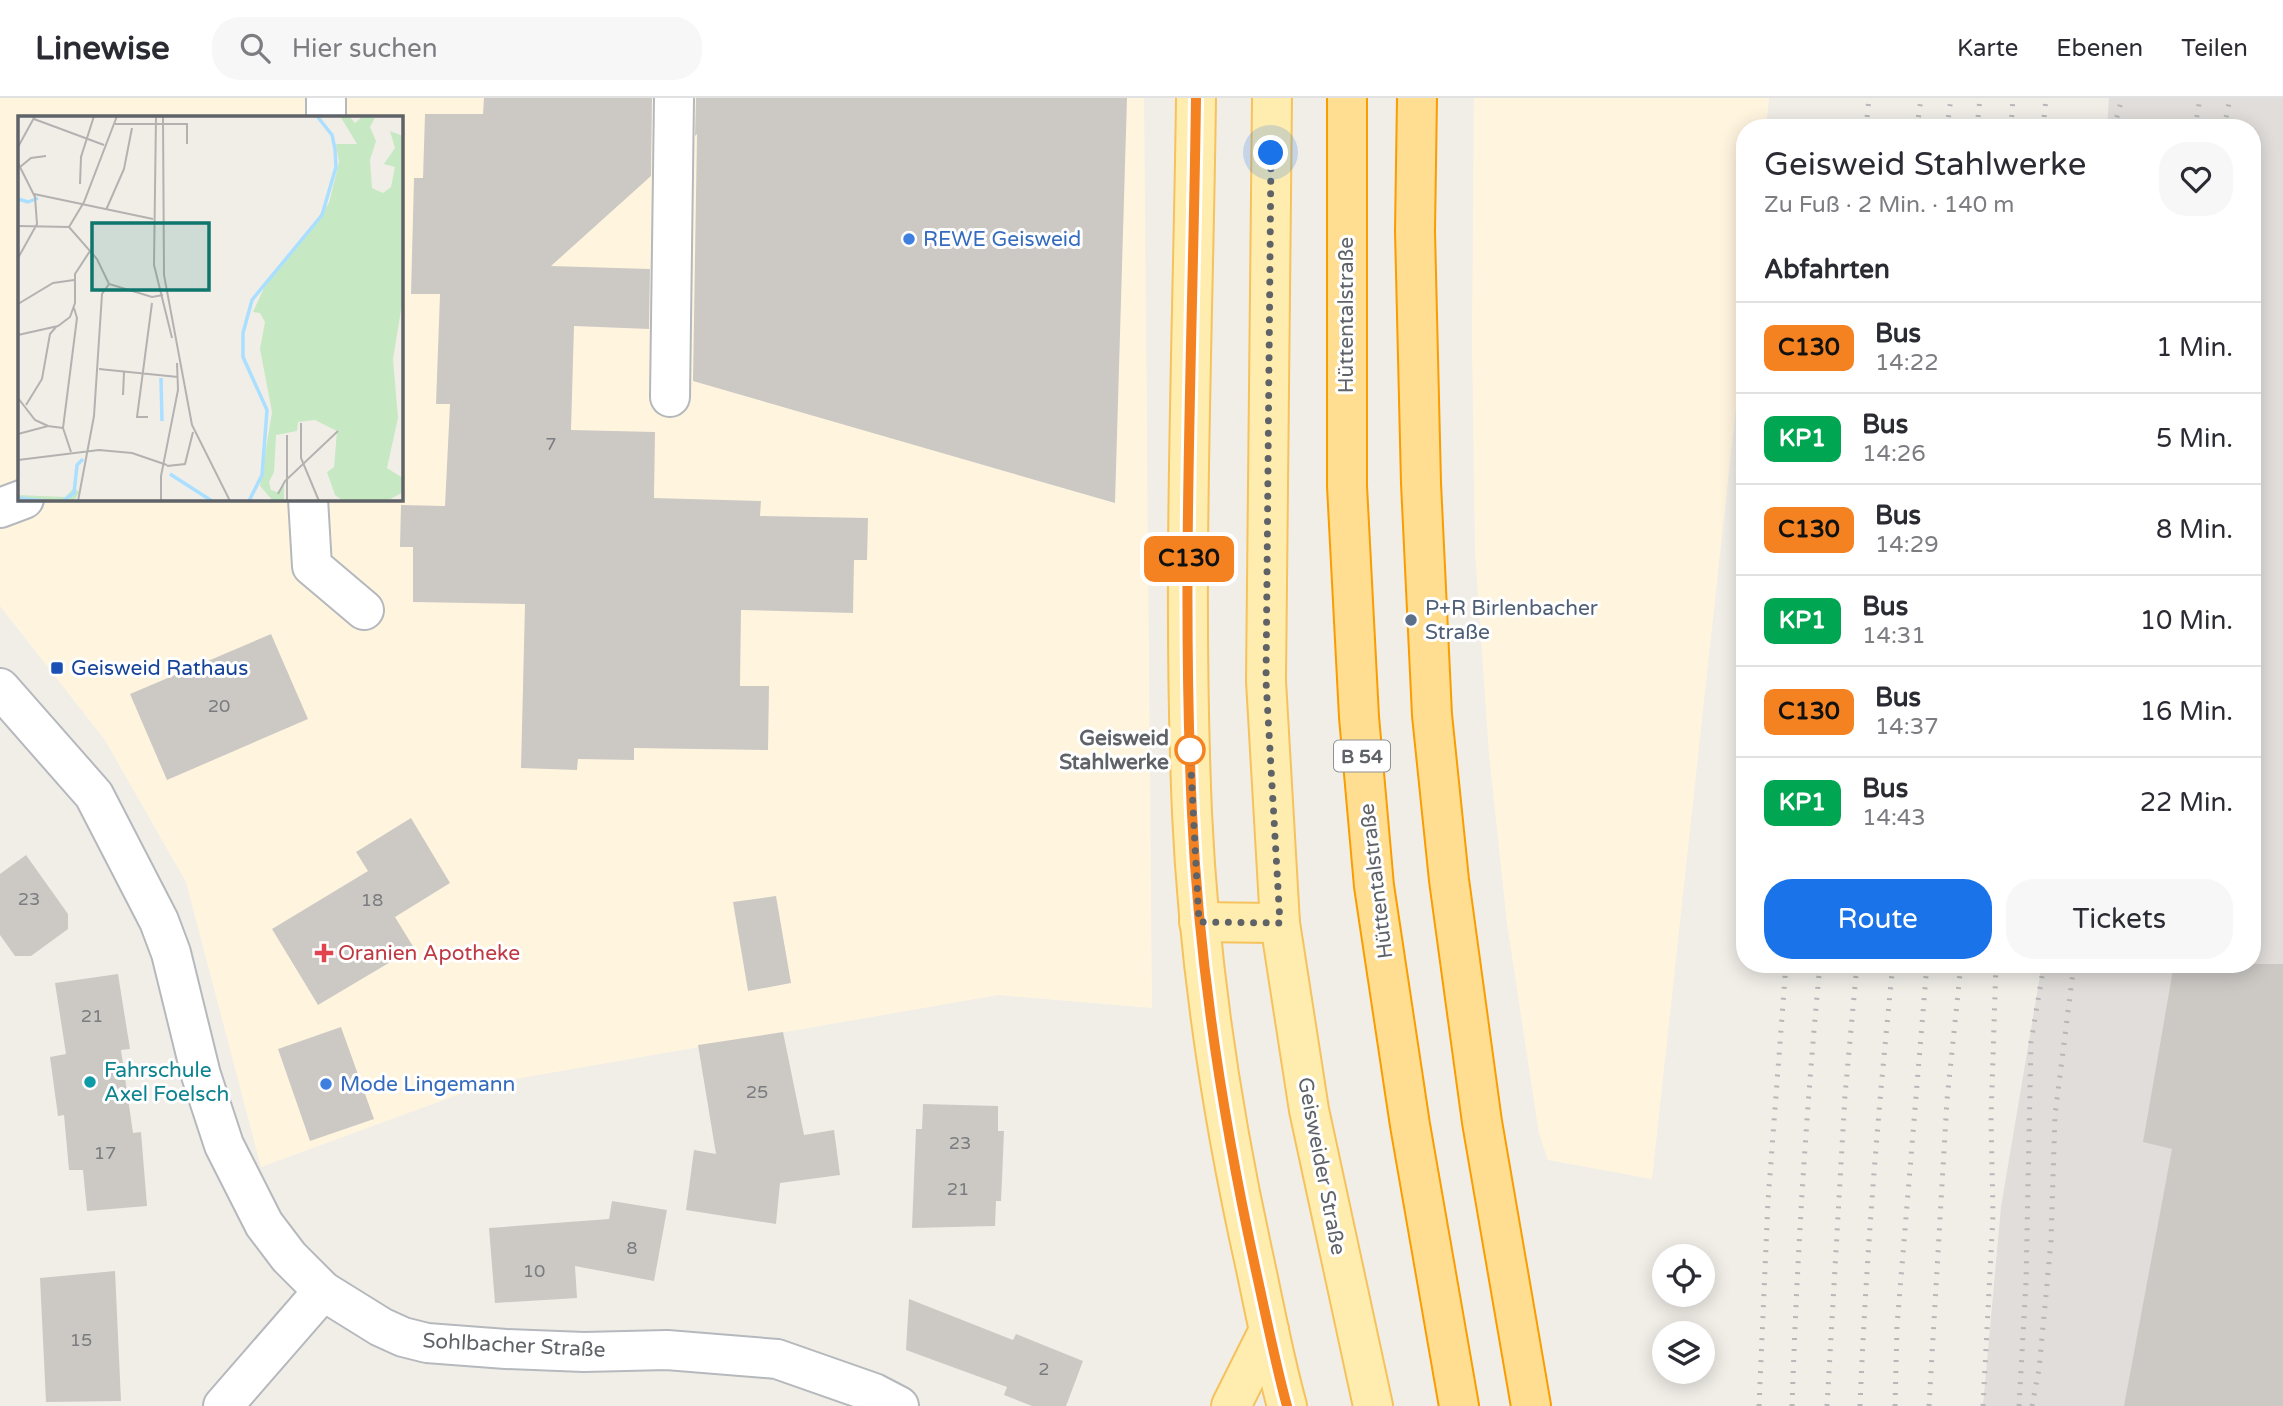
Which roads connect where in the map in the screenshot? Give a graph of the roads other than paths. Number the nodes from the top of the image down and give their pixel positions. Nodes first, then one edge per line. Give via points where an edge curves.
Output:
1 (326, 98) edge
2 (674, 98) edge
3 (1196, 98) edge
4 (1272, 98) edge
5 (1347, 98) edge
6 (1417, 98) edge
7 (326, 116) edge
8 (670, 397) dead end
9 (21, 500) edge
10 (309, 500) edge
11 (0, 508) edge
12 (364, 610) dead end
13 (0, 688) edge
14 (1199, 922) junction
15 (1280, 923) junction
16 (323, 1291) junction
17 (1269, 1330) junction
18 (223, 1406) edge
19 (899, 1406) edge
20 (1231, 1406) edge
21 (1287, 1406) edge
22 (1373, 1406) edge
23 (1459, 1406) edge
24 (1531, 1406) edge

1 - 7 street
2 - 8 street
3 - 14 main road via 1188,681
4 - 15 main road, Geisweider Straße via 1266,681
5 - 23 highway, Hüttentalstraße / B 54 via 1347,486 1360,730 1374,886
6 - 24 highway via 1420,443 1432,715 1448,880 1482,1122
9 - 11 street
10 - 12 street via 312,566
13 - 16 street, Sohlbacher Straße via 93,795 171,953 201,1075 224,1145 264,1224
14 - 15 main road
14 - 17 main road via 1214,1052
15 - 22 main road, Geisweider Straße via 1309,1110
16 - 18 street
16 - 19 street, Sohlbacher Straße via 381,1327 427,1343 571,1351 667,1350 777,1359
17 - 20 main road
17 - 21 main road

